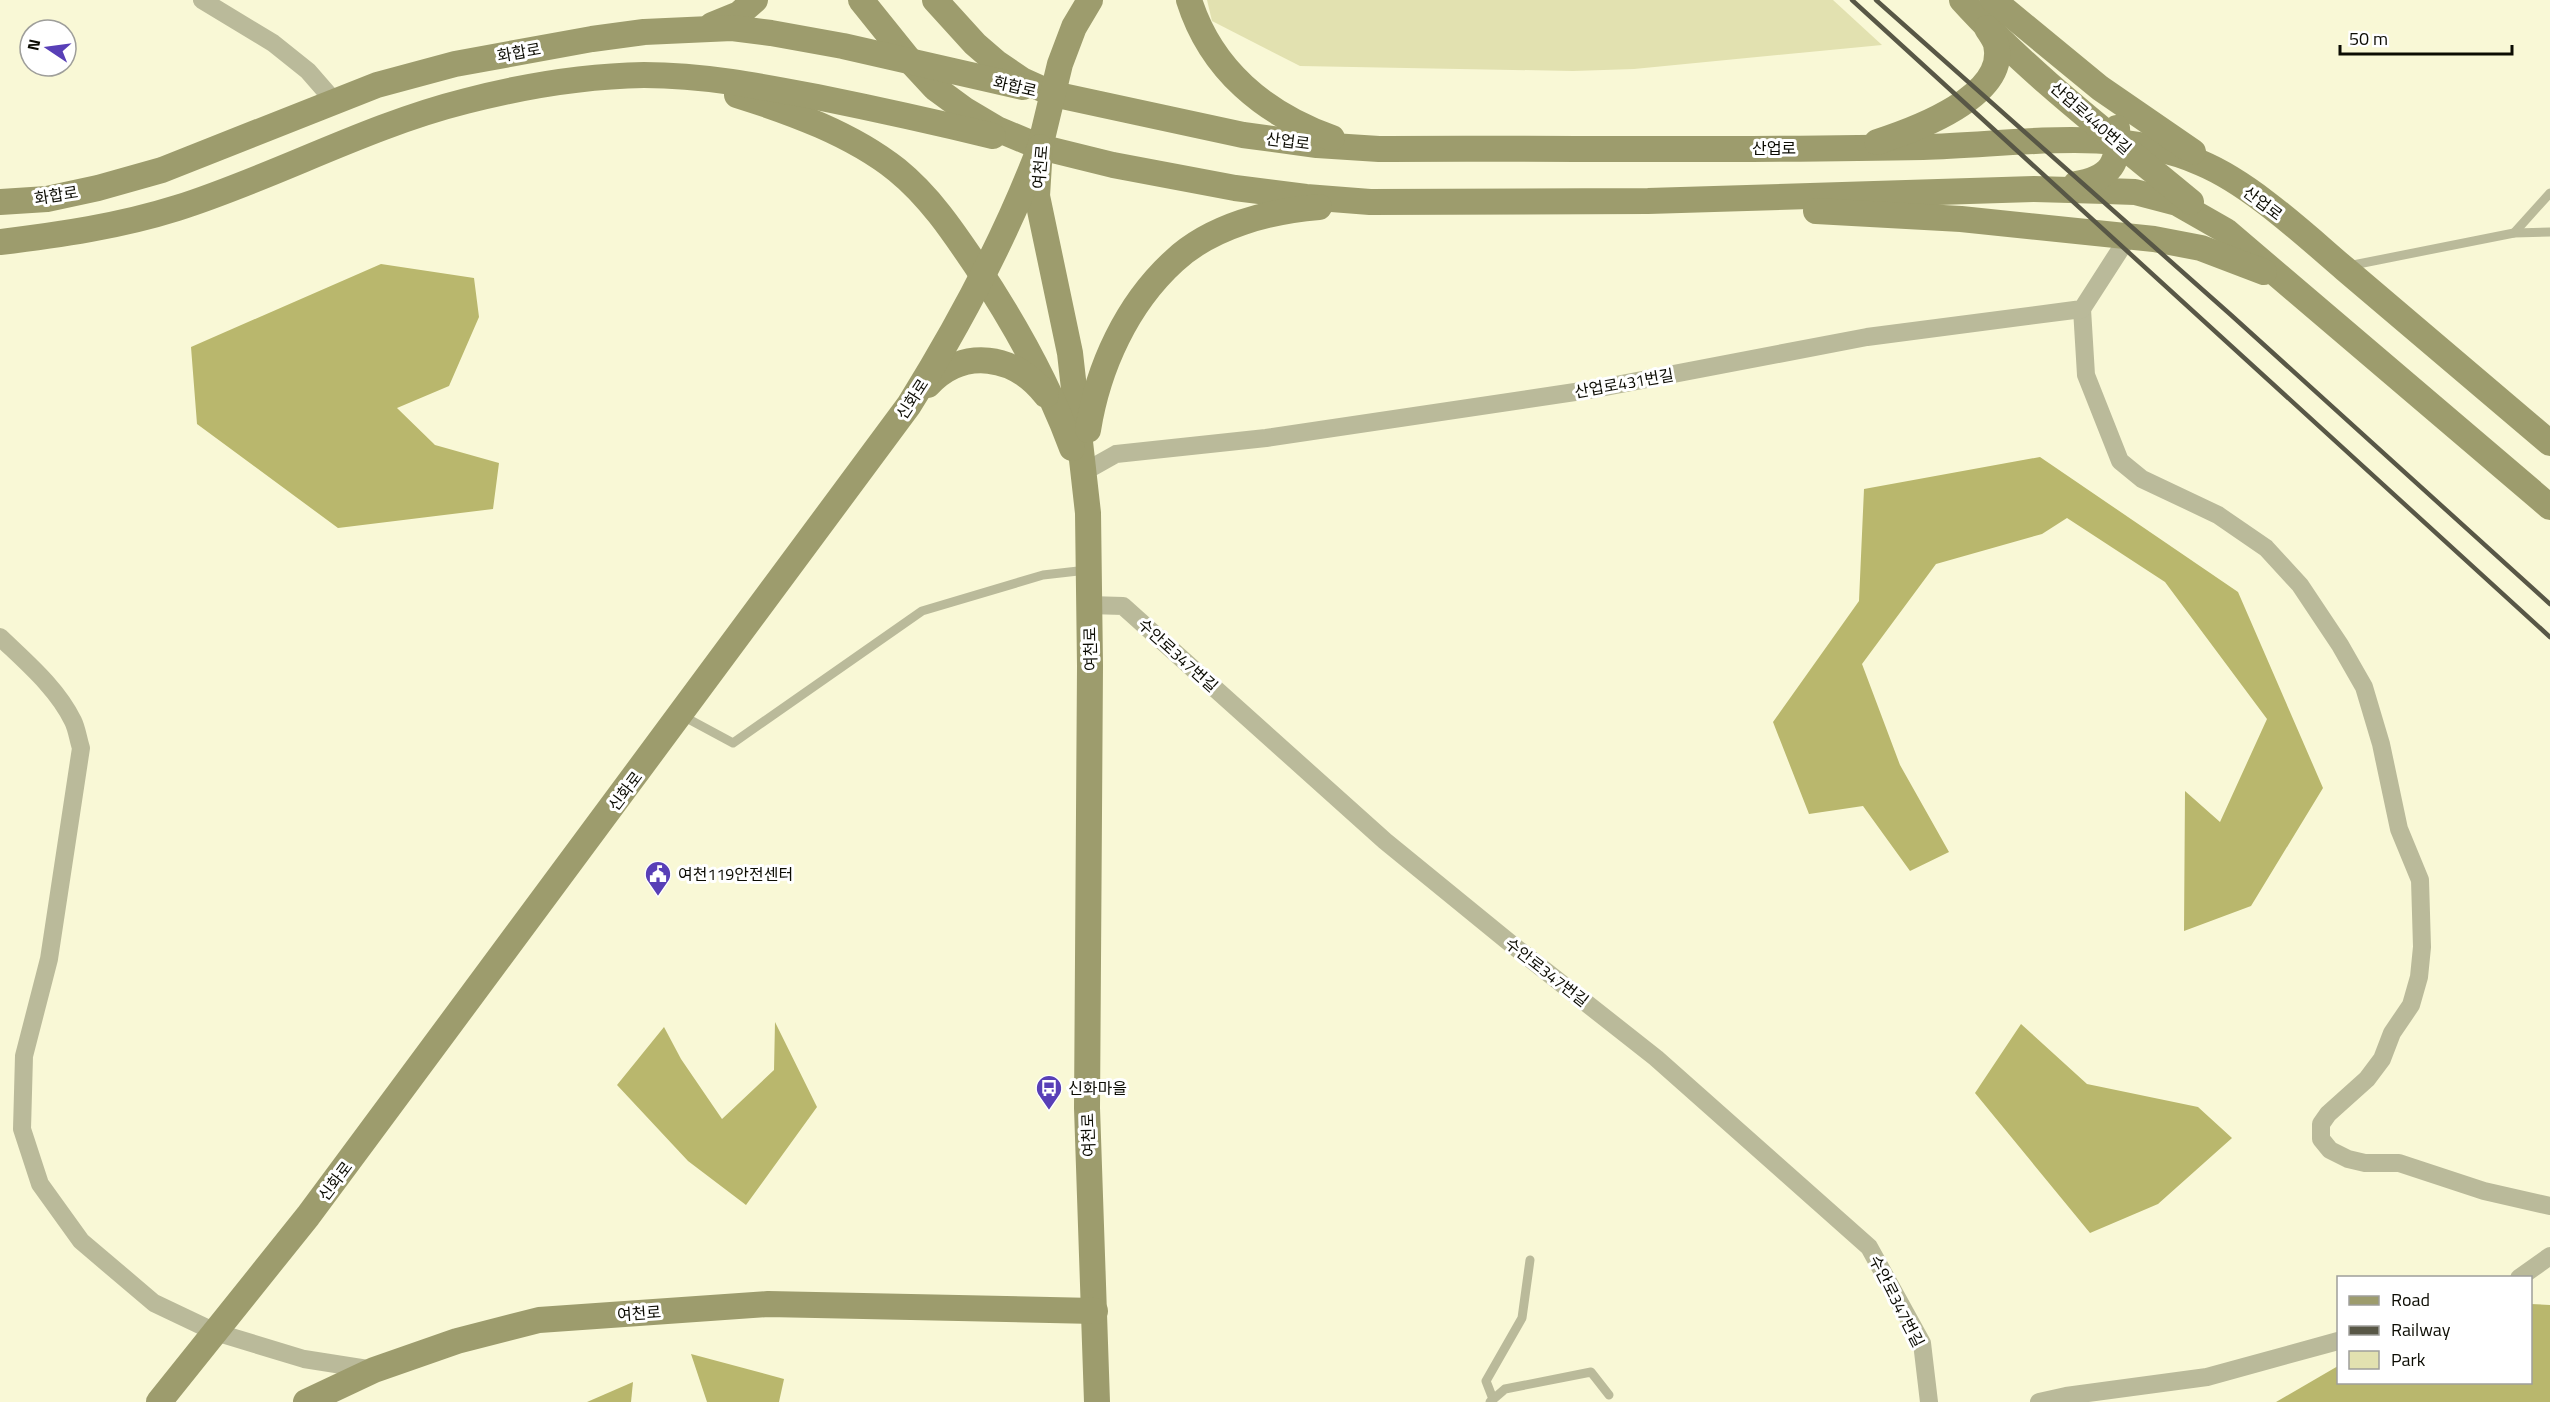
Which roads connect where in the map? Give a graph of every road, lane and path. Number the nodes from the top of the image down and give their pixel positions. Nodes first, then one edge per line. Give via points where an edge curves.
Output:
1 (202, 0) edge
2 (755, 0) edge
3 (861, 0) edge
4 (935, 0) edge
5 (1090, 0) edge
6 (1189, 0) edge
7 (1962, 0) edge
8 (1994, 0) edge
9 (1985, 25) junction
10 (700, 29) junction
11 (910, 61) junction
12 (646, 75) junction
13 (2100, 88) junction
14 (1053, 94) junction
15 (335, 102) junction
16 (2118, 142) junction
17 (1040, 147) junction
18 (1858, 147) junction
19 (1379, 149) junction
20 (2227, 176) junction
21 (2034, 189) junction
22 (2550, 194) edge
23 (1648, 201) junction
24 (0, 202) edge
25 (1370, 202) junction
26 (2226, 231) junction
27 (2550, 232) edge
28 (2514, 233) junction
29 (2129, 236) junction
30 (0, 242) edge
31 (2343, 267) junction
32 (982, 275) junction
33 (2309, 300) junction
34 (2082, 309) junction
35 (909, 405) junction
36 (1058, 411) junction
37 (2550, 443) edge
38 (1084, 472) junction
39 (2550, 507) edge
40 (1088, 513) junction
41 (1089, 570) junction
42 (1089, 605) junction
43 (0, 637) edge
44 (681, 716) junction
45 (2550, 1206) edge
46 (2550, 1256) edge
47 (1530, 1260) dead end
48 (2522, 1276) edge
49 (1095, 1311) junction
50 (215, 1332) junction
51 (2337, 1341) edge
52 (374, 1370) junction
53 (1609, 1395) dead end
54 (1492, 1401) edge
55 (159, 1402) edge
56 (306, 1402) edge
57 (1097, 1402) edge
58 (1929, 1402) edge
59 (2039, 1402) edge

1 - 15 street via 273,43 308,71
2 - 10 main road via 739,14
3 - 11 main road
4 - 14 main road, 산업로 via 997,63
5 - 14 main road, 여천로 via 1066,44
6 - 19 main road via 1214,54 1256,99 1310,130
7 - 9 main road, 산업로440번길
8 - 13 main road, 산업로440번길
9 - 16 main road, 산업로440번길
9 - 18 main road via 1996,42 1997,58 1982,87 1938,117
10 - 11 main road, 화합로 via 771,33
10 - 15 main road, 화합로 via 592,39 455,64
11 - 14 main road, 화합로
11 - 17 main road via 935,88 965,110
12 - 17 main road via 754,85
12 - 30 main road via 531,86 465,101 390,125 175,208 109,225
12 - 32 main road via 763,103 869,151 897,170 931,202
13 - 16 main road via 2114,113
13 - 20 main road, 산업로440번길
14 - 17 main road, 여천로
14 - 19 main road, 산업로 via 1243,135
15 - 24 main road, 화합로 via 162,170 47,199
16 - 18 main road, 산업로
16 - 20 main road, 산업로 via 2173,153
16 - 21 main road via 2110,171 2101,177
16 - 26 main road, 산업로440번길
17 - 25 main road via 1235,188
17 - 32 main road, 신화로
17 - 38 main road, 여천로 via 1037,195 1070,353
18 - 19 main road, 산업로
20 - 31 main road, 산업로
21 - 23 main road
21 - 26 main road via 2155,196 2199,213
22 - 28 lane
23 - 25 main road
23 - 29 main road via 1961,219
25 - 38 main road via 1270,215 1202,241 1175,260 1151,286 1109,354 1094,393
26 - 33 main road
27 - 28 lane
28 - 31 lane
29 - 33 main road via 2176,242 2234,259 2270,274
29 - 34 street
31 - 37 main road, 산업로
32 - 35 main road, 신화로
32 - 36 main road via 1038,369
33 - 39 main road
34 - 38 street, 산업로431번길 via 1867,337 1560,394 1266,438 1116,454
34 - 45 street via 2086,375 2120,461 2142,479 2218,515 2266,548 2300,585 2340,645 2364,687 2381,744 2399,829 2420,880 2419,977 2411,1005 2392,1033 2382,1059 2367,1079 2328,1114 2321,1125 2321,1139 2330,1150 2348,1159 2399,1163 2484,1191
35 - 36 main road via 949,367 980,359 1027,377
35 - 44 main road, 신화로
36 - 40 main road via 1076,460
38 - 40 main road, 여천로
40 - 41 main road, 여천로
41 - 42 main road, 여천로
41 - 44 lane via 1043,575 922,611 733,743
42 - 49 main road, 여천로 via 1087,1107
42 - 58 street, 수안로347번길 via 1123,606 1385,841 1656,1058 1869,1247 1923,1343
43 - 50 street via 61,701 74,723 81,748 49,959 24,1056 22,1129 40,1184 81,1241 154,1303
44 - 50 main road, 신화로 via 308,1216
46 - 48 street
47 - 54 lane via 1522,1318 1486,1381
49 - 52 main road, 여천로 via 768,1304 539,1320 457,1341
49 - 57 main road, 여천로
50 - 52 street via 304,1359
50 - 55 main road, 신화로
51 - 59 street via 2207,1377
52 - 56 main road, 여천로
53 - 54 lane via 1591,1372 1505,1389

